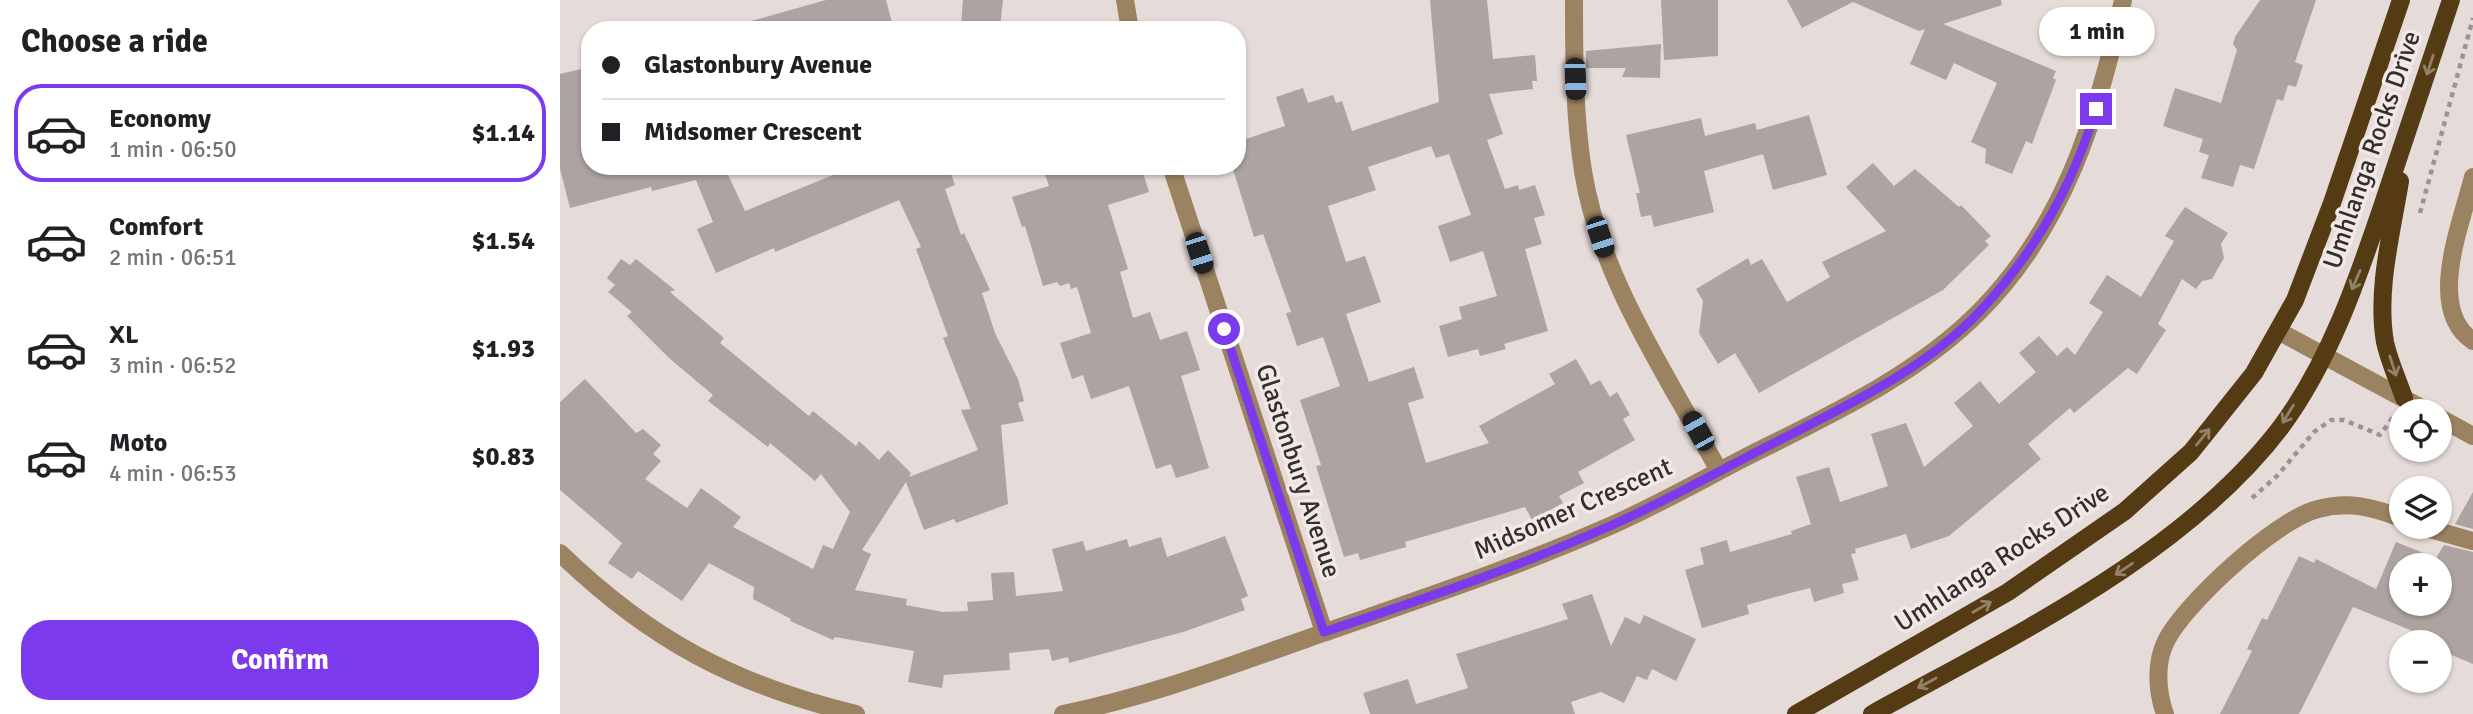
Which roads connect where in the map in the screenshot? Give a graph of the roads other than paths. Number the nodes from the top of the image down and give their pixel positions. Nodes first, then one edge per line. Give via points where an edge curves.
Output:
1 (1125, 0) edge
2 (1574, 0) edge
3 (2123, 0) edge
4 (2401, 0) edge
5 (2451, 0) edge
6 (1128, 21) edge
7 (2409, 130) junction
8 (1174, 175) edge
9 (2473, 177) edge
10 (2280, 332) junction
11 (2473, 341) edge
12 (2324, 355) junction
13 (2404, 398) joint
14 (2452, 425) edge
15 (2473, 436) edge
16 (1719, 471) junction
17 (2389, 514) edge
18 (2452, 535) edge
19 (2473, 541) edge
20 (560, 553) edge
21 (1324, 632) junction
22 (856, 714) edge
23 (1063, 714) edge
24 (1796, 714) edge
25 (1872, 714) edge
26 (2165, 714) edge

1 - 6 street
2 - 16 street via 1576,105 1583,172 1594,218 1642,331
3 - 16 street, Midsomer Crescent via 2107,72 2075,170 2040,236 1980,311 1897,375
4 - 10 main road, Umhlanga Rocks Drive via 2332,203
5 -> 7 main road, Umhlanga Rocks Drive
7 -> 12 main road, Umhlanga Rocks Drive via 2361,270
7 -> 13 main road via 2384,289 2385,341
8 - 21 street, Glastonbury Avenue
9 - 11 street via 2448,295 2452,316
10 - 12 street
24 -> 10 main road, Umhlanga Rocks Drive via 2008,592 2125,511 2191,452 2254,373
12 - 13 street
12 -> 25 main road, Umhlanga Rocks Drive via 2281,426 2212,500 2127,568
14 - 15 street
16 - 21 street, Midsomer Crescent via 1544,554
17 - 26 street via 2360,504 2306,513 2274,532 2199,598 2166,641 2160,659
18 - 19 street
20 - 22 street via 635,619 682,650 775,692
21 - 23 street, Midsomer Crescent via 1203,676

